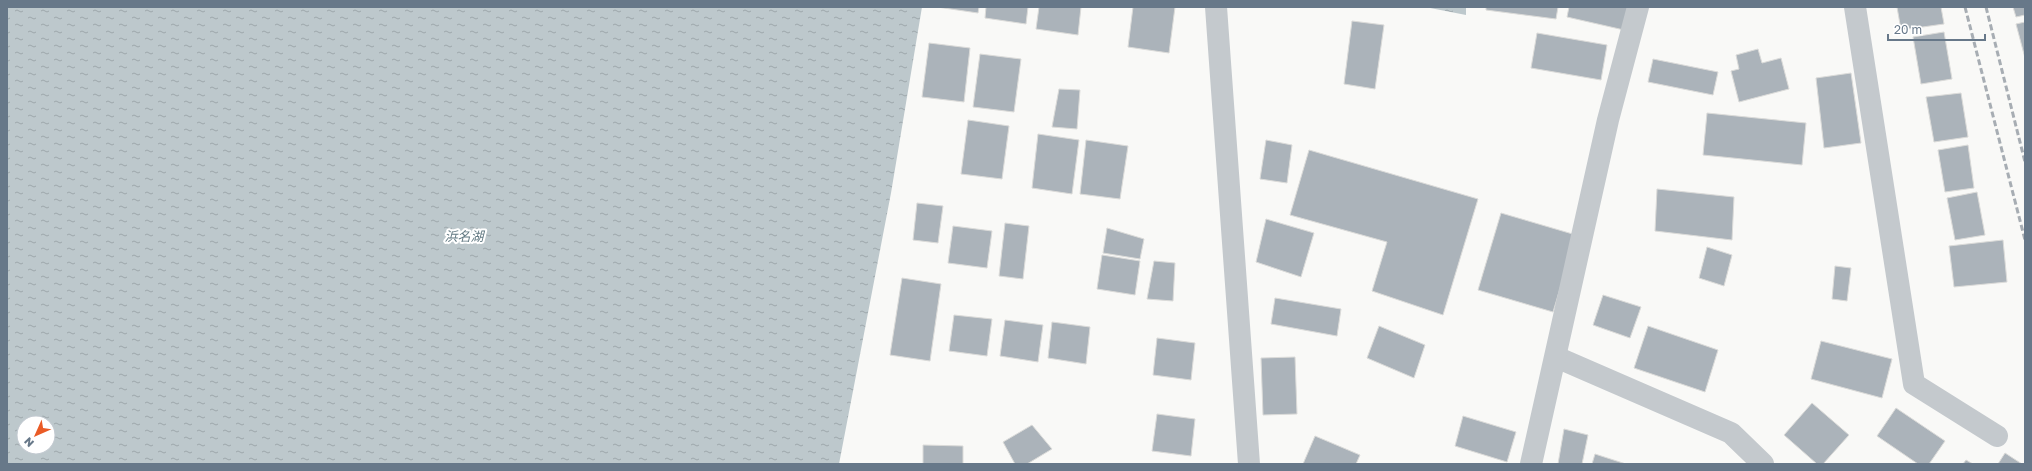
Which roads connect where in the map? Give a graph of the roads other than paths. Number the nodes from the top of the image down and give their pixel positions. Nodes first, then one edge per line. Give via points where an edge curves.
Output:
1 (1216, 7) edge
2 (1638, 7) edge
3 (1856, 7) edge
4 (1556, 357) junction
5 (1997, 436) dead end
6 (1250, 464) edge
7 (1531, 464) edge
8 (1762, 464) edge

1 - 6 street
2 - 4 street via 1608,120
3 - 5 street via 1914,384
4 - 7 street
4 - 8 street via 1731,433

